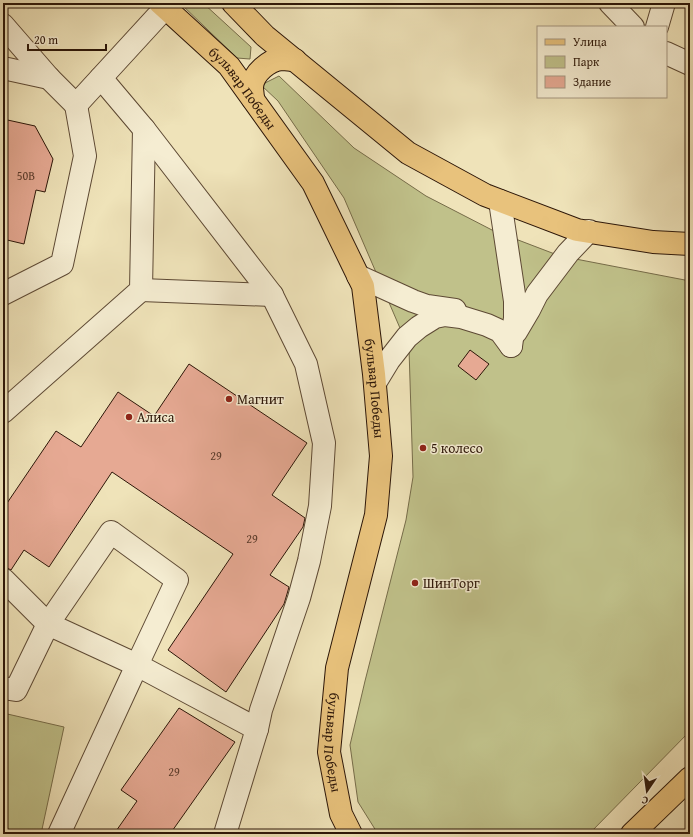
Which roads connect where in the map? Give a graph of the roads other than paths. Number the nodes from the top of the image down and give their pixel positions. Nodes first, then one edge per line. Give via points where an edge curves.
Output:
1 (233, 3) edge
2 (610, 3) edge
3 (664, 3) edge
4 (162, 6) edge
5 (3, 25) edge
6 (632, 26) edge
7 (657, 26) edge
8 (265, 36) junction
9 (667, 53) edge
10 (295, 60) junction
11 (690, 64) edge
12 (229, 66) junction
13 (3, 68) edge
14 (49, 78) junction
15 (101, 78) junction
16 (253, 99) junction
17 (76, 105) junction
18 (144, 129) junction
19 (500, 201) junction
20 (589, 231) junction
21 (690, 244) edge
22 (358, 276) junction
23 (141, 290) junction
24 (3, 294) edge
25 (272, 294) junction
26 (511, 346) junction
27 (375, 383) junction
28 (3, 412) edge
29 (4, 580) edge
30 (48, 624) junction
31 (137, 665) junction
32 (3, 688) edge
33 (257, 729) junction
34 (690, 778) edge
35 (59, 834) edge
36 (225, 834) edge
37 (351, 834) edge
38 (632, 834) edge

1 - 8 main road
2 - 6 lane
3 - 7 lane
4 - 12 main road, бульвар Победы
4 - 15 lane
5 - 14 lane
8 - 10 main road
8 - 12 main road via 266,51 259,64 243,69
9 - 11 lane
10 - 16 main road via 272,61 262,69 252,86
10 - 19 main road via 408,153
12 - 16 main road, бульвар Победы
13 - 14 lane
14 - 17 lane
15 - 17 lane
15 - 18 lane
16 - 22 main road, бульвар Победы via 313,183
17 - 24 lane via 85,156 62,264
18 - 23 lane
18 - 25 lane
19 - 20 main road via 577,230
19 - 26 lane via 515,301
20 - 21 main road via 653,242
20 - 26 lane via 568,253 537,294
22 - 26 lane via 427,306 485,317 505,328
22 - 27 main road, бульвар Победы via 363,286
23 - 25 lane
23 - 28 lane
25 - 33 lane via 306,364 324,443 320,506 309,562
26 - 27 lane via 500,331 487,325 461,317 435,317 407,337
27 - 37 main road, бульвар Победы via 380,456 376,515 338,668 329,752 341,814
29 - 30 lane
30 - 31 lane
30 - 31 lane via 111,532 178,580
30 - 32 lane via 16,690
31 - 33 lane
31 - 35 lane
33 - 36 lane
34 - 38 main road

